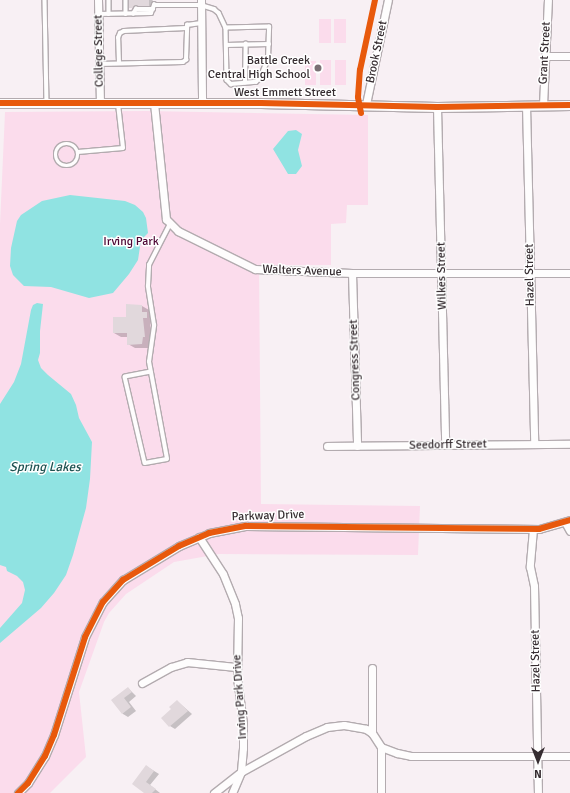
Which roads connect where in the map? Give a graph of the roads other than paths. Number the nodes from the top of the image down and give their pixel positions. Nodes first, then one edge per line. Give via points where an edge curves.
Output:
1 (45, 0) edge
2 (98, 0) edge
3 (109, 0) edge
4 (126, 0) edge
5 (151, 0) edge
6 (388, 0) edge
7 (548, 0) edge
8 (201, 2) edge
9 (153, 7) junction
10 (98, 14) junction
11 (109, 14) junction
12 (126, 14) junction
13 (201, 22) junction
14 (186, 28) junction
15 (226, 28) junction
16 (246, 44) junction
17 (269, 44) junction
18 (226, 45) junction
19 (546, 56) junction
20 (570, 56) edge
21 (119, 63) junction
22 (99, 64) junction
23 (245, 83) junction
24 (100, 102) junction
25 (118, 102) junction
26 (0, 103) edge
27 (47, 103) junction
28 (154, 103) junction
29 (202, 104) junction
30 (366, 104) junction
31 (543, 105) junction
32 (570, 105) edge
33 (526, 106) junction
34 (437, 107) junction
35 (78, 152) junction
36 (170, 224) junction
37 (352, 273) junction
38 (442, 273) junction
39 (530, 273) junction
40 (570, 273) edge
41 (151, 372) junction
42 (534, 444) junction
43 (570, 444) edge
44 (445, 445) junction
45 (327, 446) dead end
46 (357, 446) junction
47 (567, 521) edge
48 (533, 529) junction
49 (570, 531) edge
50 (199, 537) junction
51 (236, 667) junction
52 (372, 668) dead end
53 (142, 683) dead end
54 (372, 733) junction
55 (381, 747) junction
56 (570, 756) edge
57 (538, 757) junction
58 (241, 772) junction
59 (18, 793) edge
60 (214, 793) edge
61 (232, 793) edge
62 (381, 793) edge
63 (538, 793) edge

1 - 27 lane
2 - 10 street, College Street
3 - 11 lane
4 - 12 lane
5 - 9 lane
6 - 30 street, Brook Street
7 - 19 street, Grant Street
8 - 9 lane
8 - 13 street
8 - 15 lane via 220,13
9 - 12 lane via 151,13
10 - 11 lane
10 - 22 street, College Street
11 - 12 lane
13 - 14 lane via 187,25
13 - 29 street
14 - 21 lane via 120,33
14 - 21 lane via 187,56 183,62
15 - 17 lane via 267,26
15 - 18 lane
16 - 17 lane
16 - 18 lane
16 - 23 lane
17 - 23 lane via 268,59 260,78 256,82
18 - 23 lane via 227,80 231,84
19 - 20 street
19 - 31 street, Grant Street
21 - 22 lane
22 - 24 street, College Street
24 - 25 street, West Emmett Street
24 - 27 street, West Emmett Street
25 - 28 street, West Emmett Street
25 - 35 lane via 123,148
26 - 27 street, West Emmett Street
28 - 29 street, West Emmett Street
28 - 36 street via 164,208
29 - 30 street, West Emmett Street
30 - 34 street, West Emmett Street
31 - 32 street, West Emmett Street
31 - 33 street, West Emmett Street
33 - 34 street, West Emmett Street
33 - 39 street, Hazel Street
34 - 38 street, Wilkes Street
35 - 35 lane via 76,162 69,166 62,166 56,160 58,149 64,145 74,147
36 - 37 street, Walters Avenue via 178,231 255,269
36 - 41 lane via 149,265 148,286 154,325 150,350
37 - 38 street, Walters Avenue
37 - 46 street, Congress Street
38 - 39 street, Walters Avenue
38 - 44 street, Wilkes Street
39 - 40 street, Walters Avenue
39 - 42 street, Hazel Street
41 - 41 lane via 125,377 145,463 167,459
42 - 43 street, Seedorff Street
42 - 44 street, Seedorff Street
44 - 46 street, Seedorff Street
45 - 46 street, Seedorff Street
47 - 48 street, Parkway Drive via 539,530
47 - 49 street
48 - 50 street, Parkway Drive via 273,525 226,529
48 - 57 street, Hazel Street via 530,567 534,586
50 - 51 street, Irving Park Drive via 223,574 235,604 238,618
50 - 59 street, Parkway Drive via 136,572 112,590 103,602 85,637 45,756 28,783
51 - 53 street via 187,662 171,667
51 - 58 street, Irving Park Drive via 243,724
52 - 54 street
54 - 55 street
54 - 58 street via 359,727 327,727
55 - 57 street via 411,756
55 - 62 street
56 - 57 street
57 - 63 street, Hazel Street
58 - 60 street
58 - 61 street, Irving Park Drive

